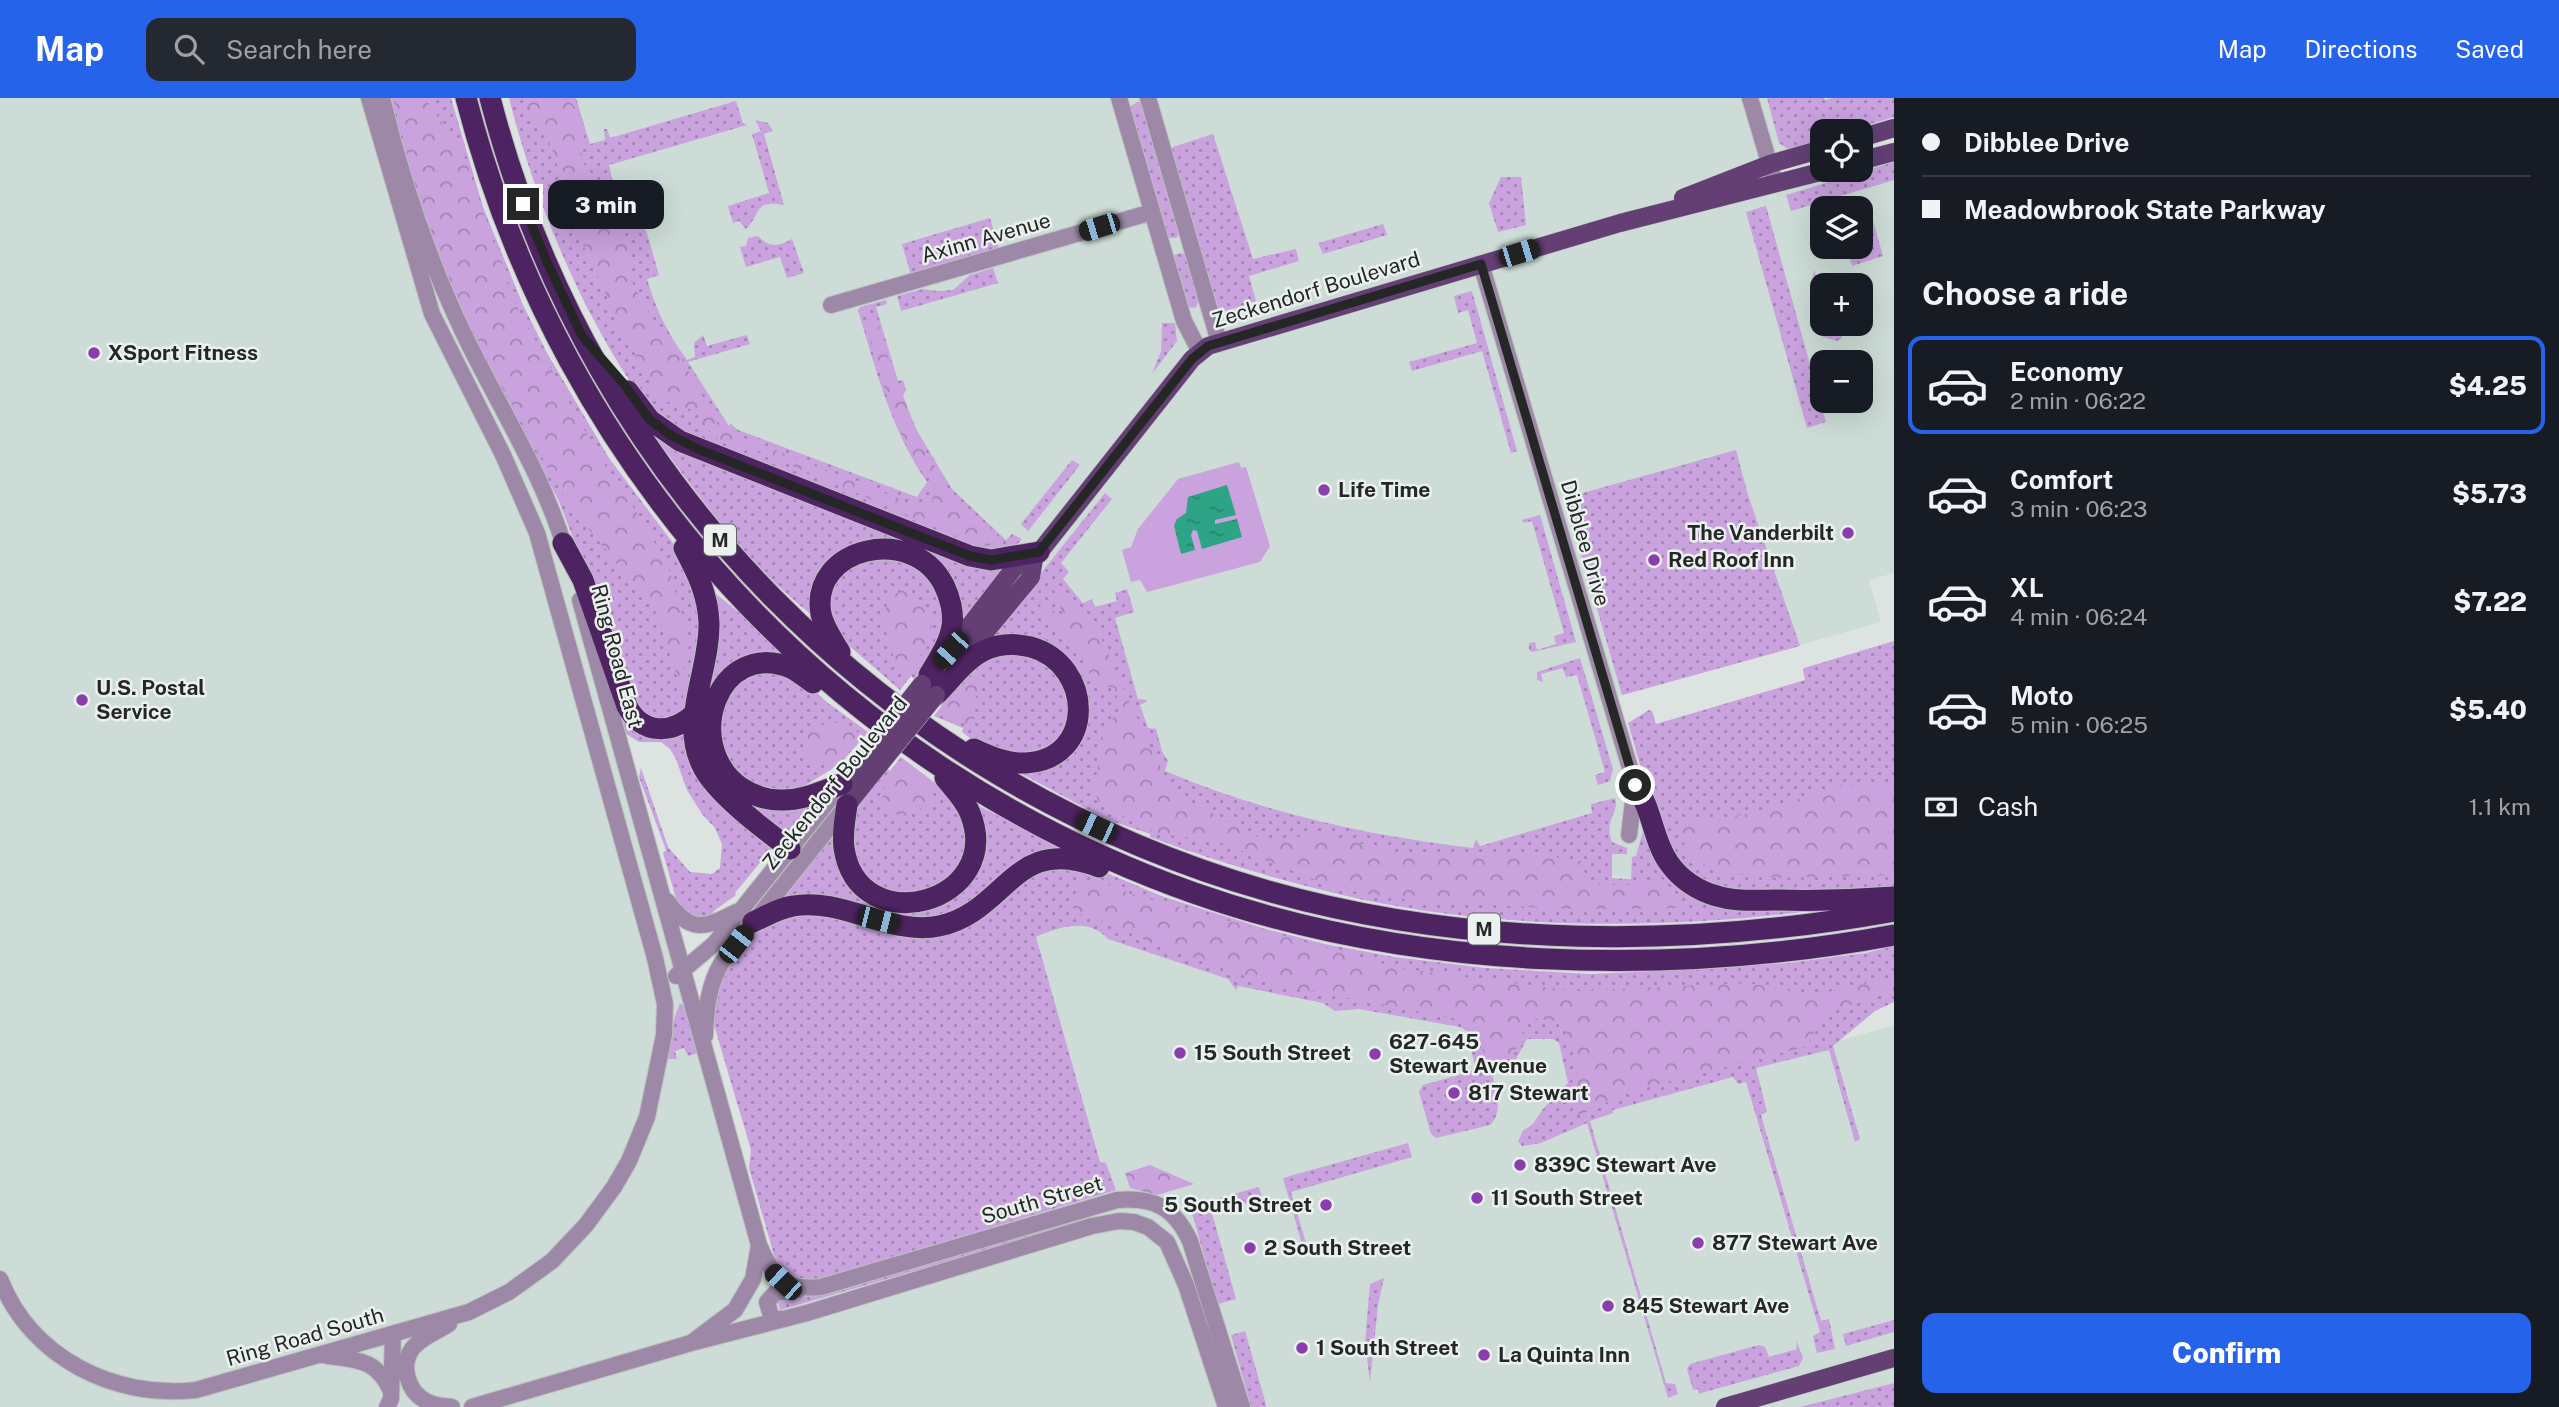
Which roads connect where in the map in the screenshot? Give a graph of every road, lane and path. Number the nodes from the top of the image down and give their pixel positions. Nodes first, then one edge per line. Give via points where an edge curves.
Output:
1 (369, 98) edge
2 (382, 98) edge
3 (466, 98) edge
4 (490, 98) edge
5 (1120, 98) edge
6 (1148, 98) edge
7 (1750, 98) edge
8 (1894, 128) edge
9 (1873, 134) edge
10 (1810, 152) edge
11 (1894, 152) edge
12 (1873, 158) edge
13 (1770, 164) junction
14 (1810, 175) edge
15 (1776, 184) junction
16 (1152, 212) junction
17 (1620, 223) junction
18 (1191, 243) junction
19 (1164, 251) junction
20 (1481, 264) junction
21 (412, 265) junction
22 (435, 266) junction
23 (831, 305) dead end
24 (582, 336) junction
25 (1219, 342) junction
26 (1200, 352) junction
27 (662, 506) junction
28 (563, 543) junction
29 (1036, 555) junction
30 (853, 672) junction
31 (929, 685) junction
32 (863, 712) junction
33 (695, 713) junction
34 (925, 727) junction
35 (928, 758) junction
36 (873, 759) junction
37 (842, 784) junction
38 (1635, 785) junction
39 (847, 805) junction
40 (1629, 835) dead end
41 (790, 849) junction
42 (1163, 881) junction
43 (661, 894) junction
44 (1894, 897) edge
45 (1894, 911) edge
46 (747, 916) junction
47 (1894, 935) edge
48 (682, 972) junction
49 (662, 984) junction
50 (705, 1051) junction
51 (614, 1187) joint
52 (1129, 1199) junction
53 (1178, 1220) junction
54 (1119, 1222) junction
55 (1161, 1237) junction
56 (759, 1245) junction
57 (0, 1281) edge
58 (804, 1289) junction
59 (469, 1312) junction
60 (786, 1319) junction
61 (393, 1334) junction
62 (691, 1343) junction
63 (321, 1356) junction
64 (1894, 1358) edge
65 (391, 1391) junction
66 (387, 1407) edge
67 (452, 1407) edge
68 (472, 1407) edge
69 (1226, 1407) edge
70 (1242, 1407) edge
71 (1725, 1407) edge

1 - 21 street, Ring Road East
2 - 22 street, Ring Road East via 402,174
3 - 27 highway, M via 503,219 544,314 604,422
4 - 24 highway, M via 531,224
5 - 16 street
6 - 18 street
7 - 13 street
8 - 9 main road
10 - 13 main road, Zeckendorf Boulevard
11 - 12 main road
13 - 15 street
13 - 17 main road, Zeckendorf Boulevard
14 - 15 main road, Zeckendorf Boulevard
15 - 17 main road, Zeckendorf Boulevard
16 - 19 street
16 - 23 street, Axinn Avenue
17 - 20 main road, Zeckendorf Boulevard
18 - 19 street
18 - 25 street
19 - 26 street via 1186,327
20 - 25 main road, Zeckendorf Boulevard
20 - 38 street, Dibblee Drive
21 - 22 street
21 - 49 street, Ring Road East via 537,533
22 - 28 street, Ring Road East via 463,332 544,491
24 - 29 highway via 650,420 689,445 977,558
24 - 30 highway, M via 623,409 695,510 776,602
25 - 26 main road, Zeckendorf Boulevard
26 - 29 main road, Zeckendorf Boulevard
27 - 32 highway, M via 755,614
27 - 33 highway via 707,602 708,643
28 - 33 highway via 583,580 632,716 647,727 663,730
28 - 43 street, Ring Road East
29 - 31 main road, Zeckendorf Boulevard via 1031,577
30 - 31 highway via 824,624 823,591 844,561 864,551 888,548 923,561 948,594 953,621
30 - 34 highway, M
31 - 34 highway via 979,654 1002,645 1023,645 1046,653 1067,671 1078,695 1079,717 1062,748 1045,759 1025,763 991,757
31 - 36 main road, Zeckendorf Boulevard, bridge
32 - 35 highway, M
32 - 37 highway via 793,669 771,664 748,667 734,676 713,706 710,730 714,752 726,774 746,790 768,799 790,800
33 - 41 highway via 695,746 710,779
34 - 45 highway, M via 1022,789 1133,843 1231,879 1350,910 1473,929 1617,936 1783,928
35 - 39 highway via 964,800 975,832 967,870 941,896 905,904 883,898 861,884 849,867 844,848
35 - 42 highway, M via 1050,831
36 - 37 main road, Zeckendorf Boulevard
36 - 39 main road, Zeckendorf Boulevard
37 - 41 street, Zeckendorf Boulevard
38 - 40 street, Dibblee Drive
38 - 44 highway via 1669,864 1706,892 1740,900
39 - 46 street, Zeckendorf Boulevard
41 - 46 street, Zeckendorf Boulevard
42 - 46 highway via 1077,860 1051,859 1020,872 968,915 939,926 903,926 810,905
42 - 47 highway, M via 1315,927 1516,956 1597,960 1719,957
43 - 46 street via 679,916 697,926
43 - 48 street, Ring Road East
46 - 48 street, Zeckendorf Boulevard
46 - 50 street, Zeckendorf Boulevard via 713,978 706,1009
48 - 49 street, Zeckendorf Boulevard
48 - 50 street, Ring Road East
49 - 51 street, Ring Road East via 665,1024 654,1089 636,1147
50 - 56 street, Ring Road East
51 - 59 street, Ring Road South via 552,1261 509,1292
52 - 53 street, South Street via 1160,1204
52 - 54 street via 1133,1212
52 - 58 street, South Street
53 - 55 street via 1175,1236
53 - 70 street via 1191,1241
54 - 55 street, South Street via 1141,1224
54 - 60 street, South Street
55 - 69 street via 1186,1285
56 - 58 street via 770,1270 783,1282
56 - 62 street via 753,1279 735,1310
57 - 63 street, Ring Road South via 23,1319 57,1355 96,1378 132,1389 195,1390
58 - 60 street, South Street via 778,1292 769,1299 771,1316
59 - 61 street, Ring Road South
59 - 67 street via 417,1344 407,1365 409,1381 419,1397
60 - 62 street, South Street
61 - 63 street, Ring Road South
61 - 65 street
62 - 68 street
63 - 65 street via 370,1364 384,1375
64 - 71 main road
65 - 66 street

